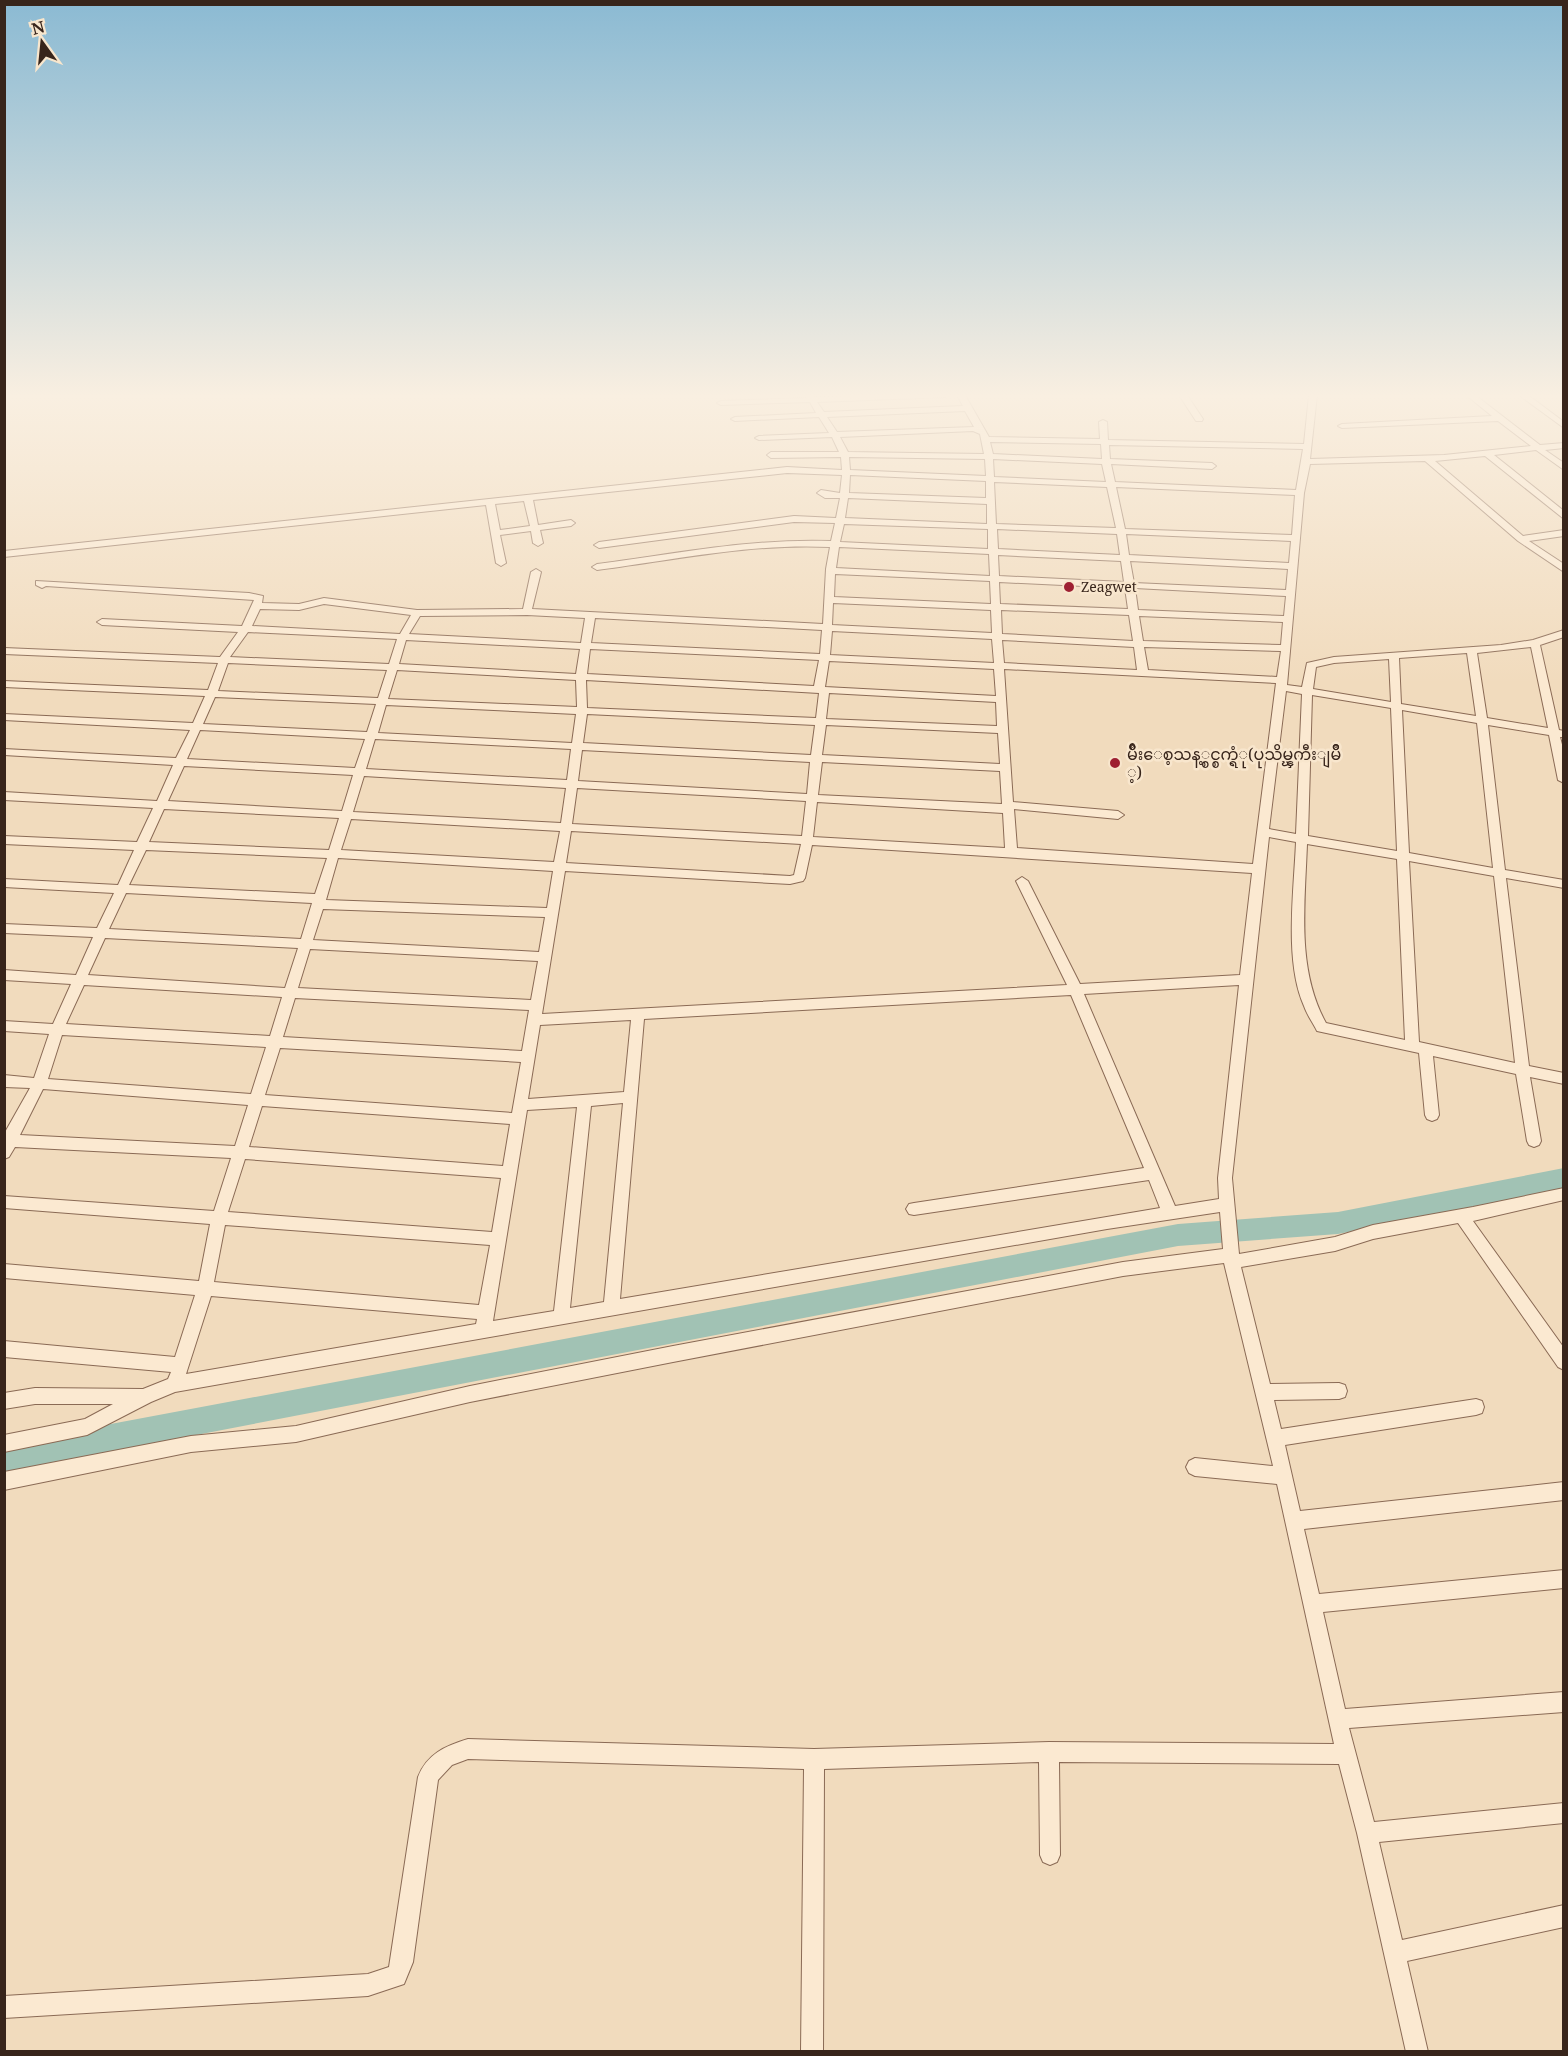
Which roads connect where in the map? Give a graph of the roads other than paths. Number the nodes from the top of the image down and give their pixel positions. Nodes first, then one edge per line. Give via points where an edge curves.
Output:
1 (590, 491) edge
2 (844, 491) edge
3 (989, 491) edge
4 (1113, 491) edge
5 (1257, 491) edge
6 (1465, 491) edge
7 (1532, 491) edge
8 (821, 493) dead end
9 (1300, 493) joint
10 (844, 496) junction
11 (528, 498) junction
12 (989, 501) junction
13 (490, 502) junction
14 (1563, 516) edge
15 (841, 519) junction
16 (571, 524) dead end
17 (992, 526) junction
18 (534, 528) junction
19 (1121, 532) junction
20 (495, 533) junction
21 (1563, 533) edge
22 (1297, 538) junction
23 (1521, 539) junction
24 (538, 543) dead end
25 (835, 544) junction
26 (599, 545) dead end
27 (993, 552) junction
28 (4, 554) edge
29 (1125, 558) junction
30 (501, 562) dead end
31 (1294, 566) junction
32 (597, 567) dead end
33 (1563, 569) edge
34 (831, 571) junction
35 (537, 572) dead end
36 (995, 578) junction
37 (1129, 584) junction
38 (42, 585) dead end
39 (1291, 593) junction
40 (830, 600) junction
41 (257, 606) junction
42 (996, 607) junction
43 (527, 612) junction
44 (1134, 612) junction
45 (417, 613) junction
46 (590, 616) junction
47 (1288, 619) junction
48 (102, 622) dead end
49 (246, 627) junction
50 (828, 629) junction
51 (1563, 633) edge
52 (997, 637) junction
53 (402, 638) junction
54 (1535, 643) junction
55 (1140, 644) junction
56 (588, 646) junction
57 (1286, 648) junction
58 (4, 651) edge
59 (1472, 651) junction
60 (1394, 657) junction
61 (827, 658) junction
62 (224, 659) junction
63 (393, 666) junction
64 (998, 666) junction
65 (1143, 673) junction
66 (581, 677) junction
67 (4, 684) edge
68 (1284, 685) junction
69 (819, 688) junction
70 (1304, 691) junction
71 (212, 693) junction
72 (1000, 699) junction
73 (381, 701) junction
74 (1396, 706) junction
75 (582, 710) junction
76 (4, 717) edge
77 (1484, 720) junction
78 (820, 721) junction
79 (196, 728) junction
80 (1002, 729) junction
81 (1558, 733) edge
82 (370, 736) junction
83 (578, 747) junction
84 (4, 753) edge
85 (816, 758) junction
86 (180, 763) junction
87 (1005, 768) junction
88 (359, 772) junction
89 (1563, 780) edge
90 (572, 784) junction
91 (4, 796) edge
92 (811, 798) junction
93 (161, 805) junction
94 (1007, 807) junction
95 (346, 815) junction
96 (1118, 815) dead end
97 (566, 828) junction
98 (1263, 832) junction
99 (1299, 839) junction
100 (4, 840) edge
101 (807, 842) junction
102 (142, 846) junction
103 (1011, 852) junction
104 (333, 854) junction
105 (1402, 857) junction
106 (560, 868) junction
107 (1259, 869) junction
108 (1499, 873) junction
109 (1022, 881) dead end
110 (4, 884) edge
111 (1563, 884) edge
112 (122, 889) junction
113 (319, 901) junction
114 (553, 913) junction
115 (4, 928) edge
116 (100, 935) junction
117 (305, 944) junction
118 (546, 957) junction
119 (4, 975) edge
120 (1246, 980) junction
121 (80, 981) junction
122 (1076, 990) junction
123 (290, 993) junction
124 (538, 1005) junction
125 (638, 1014) junction
126 (535, 1020) junction
127 (4, 1026) edge
128 (57, 1029) junction
129 (274, 1042) junction
130 (1418, 1048) junction
131 (529, 1057) junction
132 (1521, 1070) junction
133 (1563, 1079) edge
134 (4, 1081) edge
135 (39, 1084) junction
136 (630, 1097) junction
137 (256, 1100) junction
138 (585, 1100) junction
139 (520, 1112) junction
140 (1432, 1114) dead end
141 (1534, 1141) dead end
142 (6, 1145) edge
143 (239, 1152) junction
144 (510, 1173) junction
145 (1153, 1173) junction
146 (1563, 1194) edge
147 (4, 1202) edge
148 (914, 1209) dead end
149 (1227, 1210) junction
150 (1170, 1213) junction
151 (1461, 1216) junction
152 (219, 1218) junction
153 (499, 1239) junction
154 (1232, 1254) junction
155 (4, 1271) edge
156 (205, 1289) junction
157 (611, 1309) junction
158 (487, 1313) junction
159 (561, 1318) junction
160 (483, 1332) junction
161 (4, 1349) edge
162 (1563, 1362) edge
163 (180, 1365) junction
164 (175, 1384) junction
165 (1339, 1391) dead end
166 (1264, 1392) junction
167 (145, 1396) junction
168 (4, 1401) edge
169 (1476, 1407) dead end
170 (1274, 1437) junction
171 (4, 1443) edge
172 (1195, 1467) dead end
173 (1284, 1476) junction
174 (4, 1480) edge
175 (1563, 1491) edge
176 (1294, 1521) junction
177 (1563, 1579) edge
178 (1311, 1604) junction
179 (1563, 1702) edge
180 (1337, 1719) junction
181 (1049, 1752) junction
182 (1346, 1754) junction
183 (814, 1759) junction
184 (1563, 1813) edge
185 (1367, 1833) junction
186 (1050, 1855) dead end
187 (1563, 1916) edge
188 (1394, 1953) junction
189 (4, 2007) edge
190 (812, 2052) edge
191 (1417, 2052) edge

1 - 11 street
2 - 10 street
3 - 12 street
4 - 19 street
5 - 9 street
6 - 23 street
7 - 14 street
8 - 10 street
9 - 22 street
10 - 12 street
10 - 15 street
11 - 13 street
11 - 18 street
12 - 17 street
13 - 20 street
13 - 28 street
15 - 17 street
15 - 25 street
15 - 26 street via 794,519
16 - 18 street
17 - 19 street
17 - 27 street
18 - 20 street
18 - 24 street
19 - 22 street
19 - 29 street
20 - 30 street
21 - 23 street
22 - 31 street
23 - 33 street
25 - 27 street
25 - 32 street via 755,546
25 - 34 street
27 - 29 street
27 - 36 street
29 - 31 street
29 - 37 street
31 - 39 street
34 - 36 street
34 - 40 street
35 - 43 street
36 - 37 street
36 - 42 street
37 - 39 street
37 - 44 street
38 - 41 street via 39,584 249,596 260,598
39 - 47 street
40 - 42 street
40 - 50 street
41 - 45 street via 299,606 324,601
41 - 49 street
42 - 44 street
42 - 52 street
43 - 45 street
43 - 46 street
44 - 47 street
44 - 55 street
45 - 53 street
46 - 50 street
46 - 56 street
47 - 57 street
48 - 49 street
49 - 53 street
49 - 62 street
50 - 52 street
50 - 61 street
51 - 54 street
52 - 55 street
52 - 64 street
53 - 56 street
53 - 63 street
54 - 59 street
54 - 81 street
55 - 57 street
55 - 65 street
56 - 61 street
56 - 66 street
57 - 68 street
58 - 62 street
59 - 60 street
59 - 77 street
60 - 70 street via 1316,663 1311,665
60 - 74 street
61 - 64 street
61 - 69 street
62 - 63 street
62 - 71 street
63 - 66 street
63 - 73 street
64 - 65 street
64 - 72 street
65 - 68 street
66 - 69 street
66 - 75 street
67 - 71 street
68 - 70 street
68 - 98 street
69 - 72 street
69 - 78 street via 824,691
70 - 74 street
70 - 99 street
71 - 73 street
71 - 79 street
72 - 80 street
73 - 75 street
73 - 82 street
74 - 77 street
74 - 105 street
75 - 78 street
75 - 83 street
76 - 79 street
77 - 81 street
77 - 108 street
78 - 80 street
78 - 85 street
79 - 82 street
79 - 86 street
80 - 87 street
81 - 89 street
82 - 83 street
82 - 88 street
83 - 85 street
83 - 90 street
84 - 86 street
85 - 87 street
85 - 92 street
86 - 88 street
86 - 93 street
87 - 94 street
88 - 90 street
88 - 95 street
90 - 92 street
90 - 97 street
91 - 93 street
92 - 94 street
92 - 101 street
93 - 95 street
93 - 102 street
94 - 96 street
94 - 103 street
95 - 97 street
95 - 104 street
97 - 101 street
97 - 106 street
98 - 99 street
98 - 107 street
99 - 105 street
99 - 130 street via 1298,934 1303,983 1310,1006 1322,1027
100 - 102 street
101 - 103 street
101 - 106 street via 801,874 795,879
102 - 104 street
102 - 112 street
103 - 107 street
104 - 106 street
104 - 113 street
105 - 108 street
105 - 130 street
106 - 114 street
107 - 120 street
108 - 111 street
108 - 132 street
109 - 122 street
110 - 112 street
112 - 113 street
112 - 116 street
113 - 114 street
113 - 117 street
114 - 118 street
115 - 116 street
116 - 117 street
116 - 121 street
117 - 118 street
117 - 123 street
118 - 124 street
119 - 121 street
120 - 122 street
120 - 149 street via 1225,1178
121 - 123 street
121 - 128 street
122 - 125 street
122 - 145 street
123 - 124 street
123 - 129 street
124 - 126 street
125 - 126 street
125 - 136 street
126 - 131 street
127 - 128 street
128 - 129 street
128 - 135 street
129 - 131 street
129 - 137 street
130 - 132 street
130 - 140 street
131 - 139 street
132 - 133 street
132 - 141 street
134 - 135 street
135 - 137 street
135 - 142 street
136 - 138 street
136 - 157 street
137 - 139 street
137 - 143 street
138 - 139 street
138 - 159 street
139 - 144 street
142 - 143 street
143 - 144 street
143 - 152 street
144 - 153 street
145 - 148 street
145 - 150 street
146 - 151 street
147 - 152 street
149 - 150 street
149 - 154 street
150 - 157 street
151 - 154 street via 1303,1250
151 - 162 street
152 - 153 street
152 - 156 street
153 - 158 street
154 - 166 street
154 - 174 street via 1122,1269 673,1354 470,1394 296,1434 191,1444
155 - 156 street
156 - 158 street
156 - 163 street
157 - 159 street
158 - 160 street
159 - 160 street
160 - 164 street
161 - 163 street
163 - 164 street
164 - 167 street
165 - 166 street
166 - 170 street
167 - 168 street via 35,1396
167 - 171 street via 87,1427
169 - 170 street
170 - 173 street
172 - 173 street
173 - 176 street
175 - 176 street
176 - 178 street
177 - 178 street
178 - 180 street
179 - 180 street
180 - 182 street
181 - 182 street
181 - 183 street
181 - 186 street
182 - 185 street
183 - 189 street via 488,1748 452,1753 436,1762 428,1777 402,1962 396,1976 368,1985
183 - 190 street
184 - 185 street
185 - 188 street
187 - 188 street
188 - 191 street

